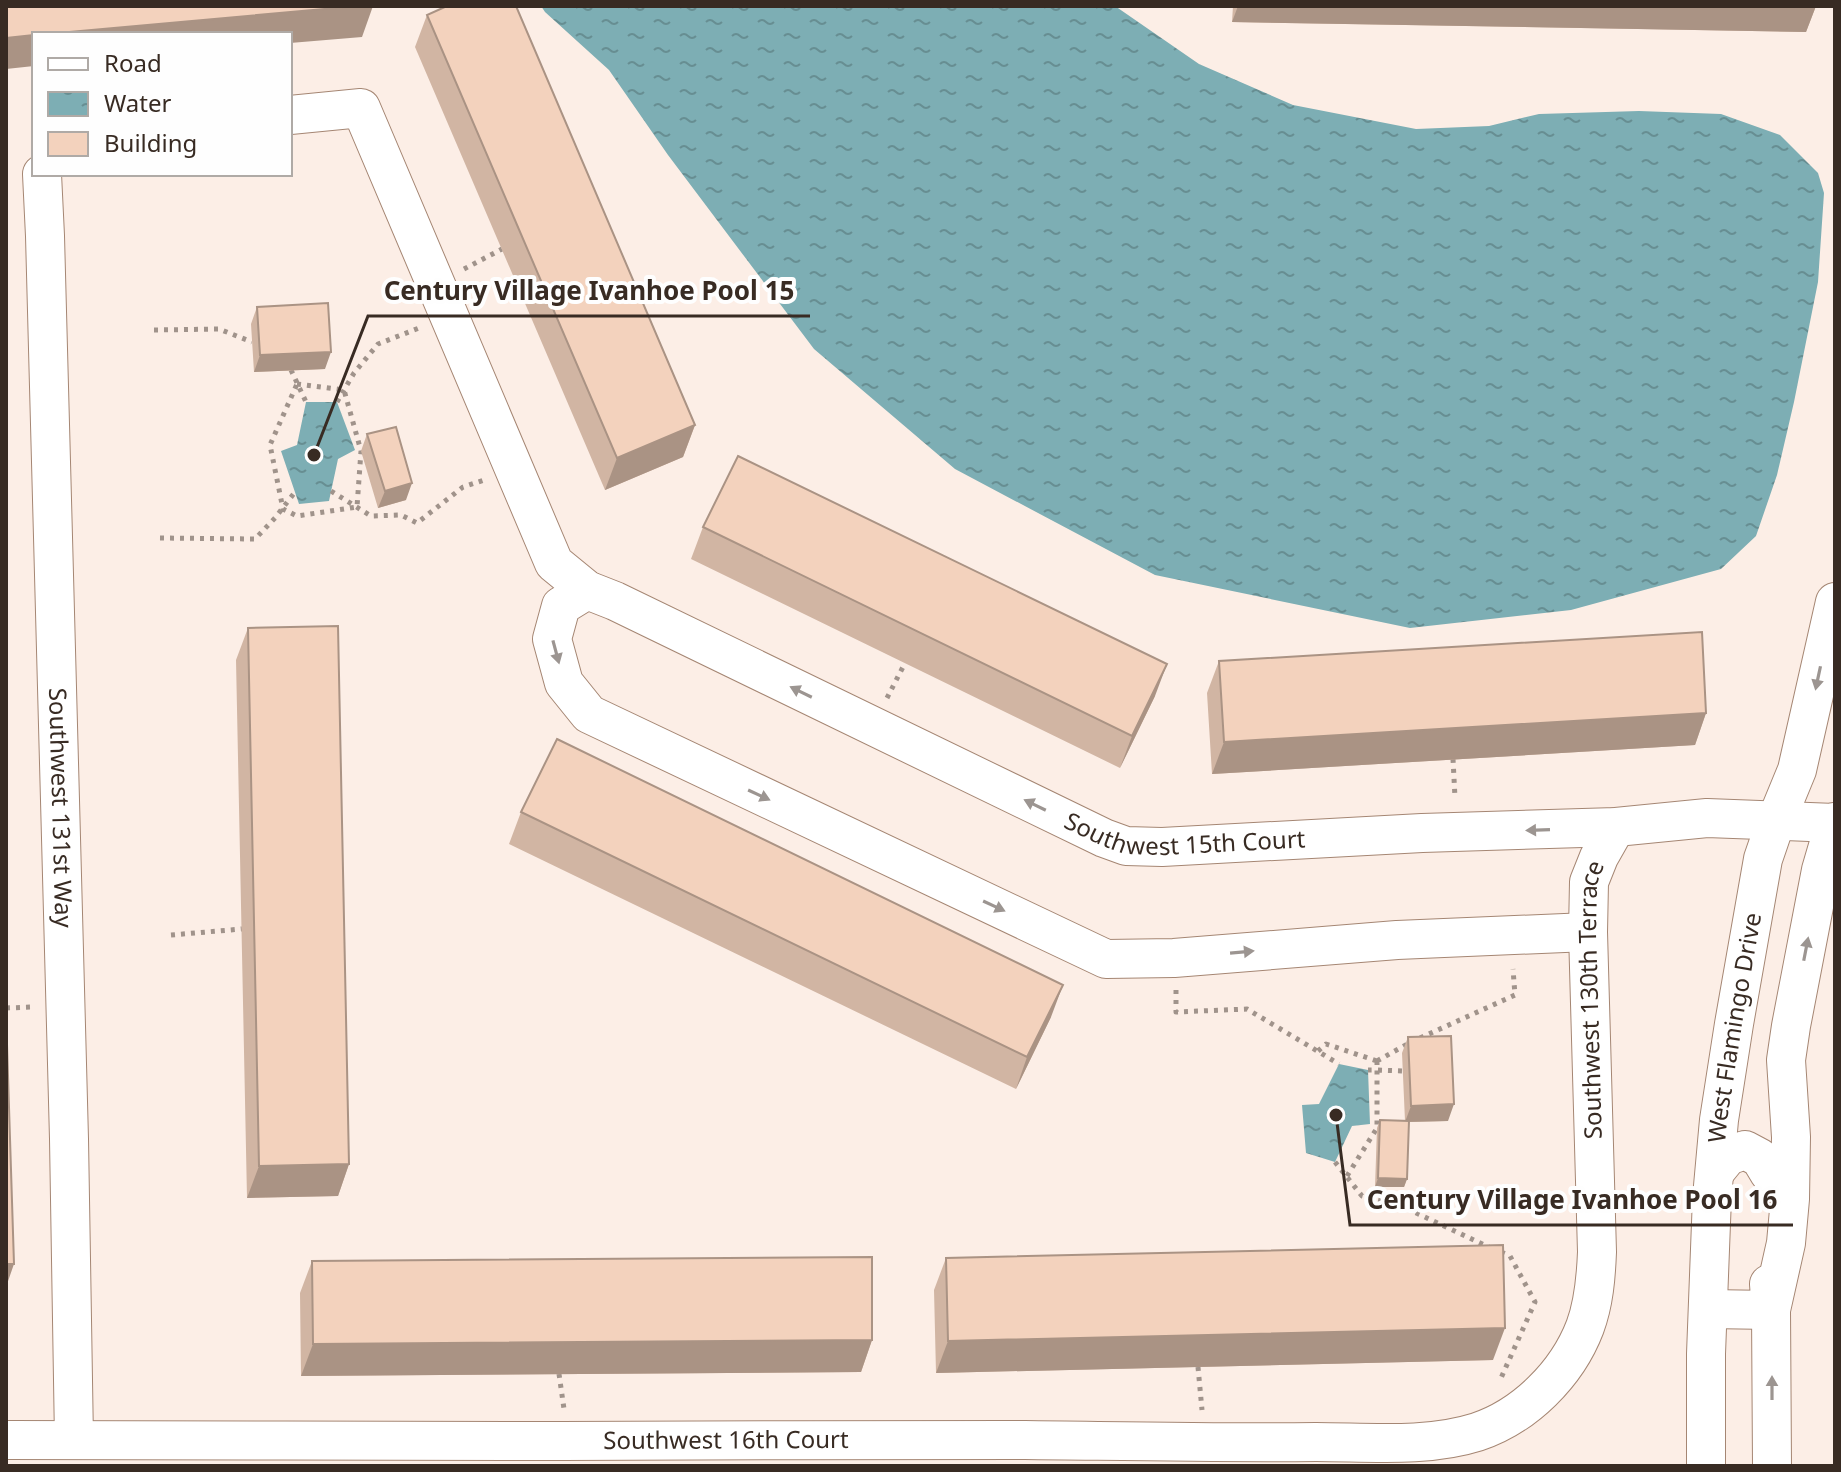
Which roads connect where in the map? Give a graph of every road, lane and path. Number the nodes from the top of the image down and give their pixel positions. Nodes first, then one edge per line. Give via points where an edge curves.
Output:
1 (292, 115) edge
2 (42, 176) edge
3 (450, 315) junction
4 (154, 330) dead end
5 (252, 342) dead end
6 (291, 370) edge
7 (297, 384) junction
8 (344, 390) junction
9 (306, 402) dead end
10 (337, 402) dead end
11 (515, 469) junction
12 (331, 491) dead end
13 (295, 492) dead end
14 (357, 507) junction
15 (283, 509) junction
16 (160, 538) dead end
17 (587, 590) junction
18 (1835, 602) edge
19 (1776, 821) junction
20 (1835, 822) edge
21 (1616, 827) junction
22 (242, 929) dead end
23 (1588, 932) junction
24 (171, 935) dead end
25 (1511, 936) junction
26 (1174, 958) junction
27 (1428, 1034) junction
28 (1429, 1044) edge
29 (1318, 1051) junction
30 (1786, 1060) junction
31 (1377, 1061) junction
32 (1339, 1064) dead end
33 (1368, 1070) dead end
34 (1377, 1070) junction
35 (1403, 1071) dead end
36 (1335, 1162) dead end
37 (1715, 1172) junction
38 (1769, 1173) junction
39 (1347, 1176) junction
40 (1709, 1309) junction
41 (1771, 1310) junction
42 (1489, 1385) dead end
43 (1448, 1438) joint
44 (6, 1440) edge
45 (74, 1440) junction
46 (1706, 1466) edge
47 (1772, 1466) edge

1 - 3 street, Southwest 15th Court via 361,108
2 - 45 street, Southwest 131st Way
3 - 8 path via 378,344
3 - 11 street, Southwest 15th Court
4 - 5 path via 219,329
6 - 7 path
7 - 8 path
7 - 9 path
7 - 15 path via 270,445
8 - 10 path
8 - 14 path via 361,451
11 - 14 path via 463,487 417,523 401,515 371,516
11 - 17 street, Southwest 15th Court via 554,563
12 - 14 path
13 - 15 path
14 - 15 path via 297,516
15 - 16 path via 255,539
21 -> 17 street, Southwest 15th Court via 1126,846
17 -> 26 street via 561,606 552,639 564,683 589,714 1106,959
18 -> 19 street, West Flamingo Drive via 1797,770
19 - 20 street, Southwest 15th Court
19 - 21 street, Southwest 15th Court via 1707,818
19 - 37 street, West Flamingo Drive via 1763,859 1743,970
30 -> 20 street via 1821,870
21 - 23 street, Southwest 130th Terrace via 1589,882
22 - 24 path
23 - 25 street
23 - 43 street, Southwest 130th Terrace via 1597,1252 1585,1327 1557,1375 1523,1407 1477,1432
26 -> 25 street
25 - 27 path via 1515,995
26 - 29 path via 1176,1012 1247,1009
27 - 28 path
27 - 31 path
29 - 31 path via 1326,1044
29 - 32 path
30 - 38 street
30 - 41 street via 1790,1199
31 - 34 path
33 - 34 path
34 - 35 path
34 - 39 path via 1377,1128
36 - 39 path
37 - 38 street via 1728,1156 1745,1150 1760,1158
37 - 40 street, West Flamingo Drive
38 - 41 street via 1766,1243
39 - 42 path via 1362,1196 1399,1205 1510,1256 1535,1302 1501,1379
40 - 41 street
40 - 46 street, West Flamingo Drive
47 -> 41 street
43 - 45 street, Southwest 16th Court
44 - 45 street, Southwest 16th Court

